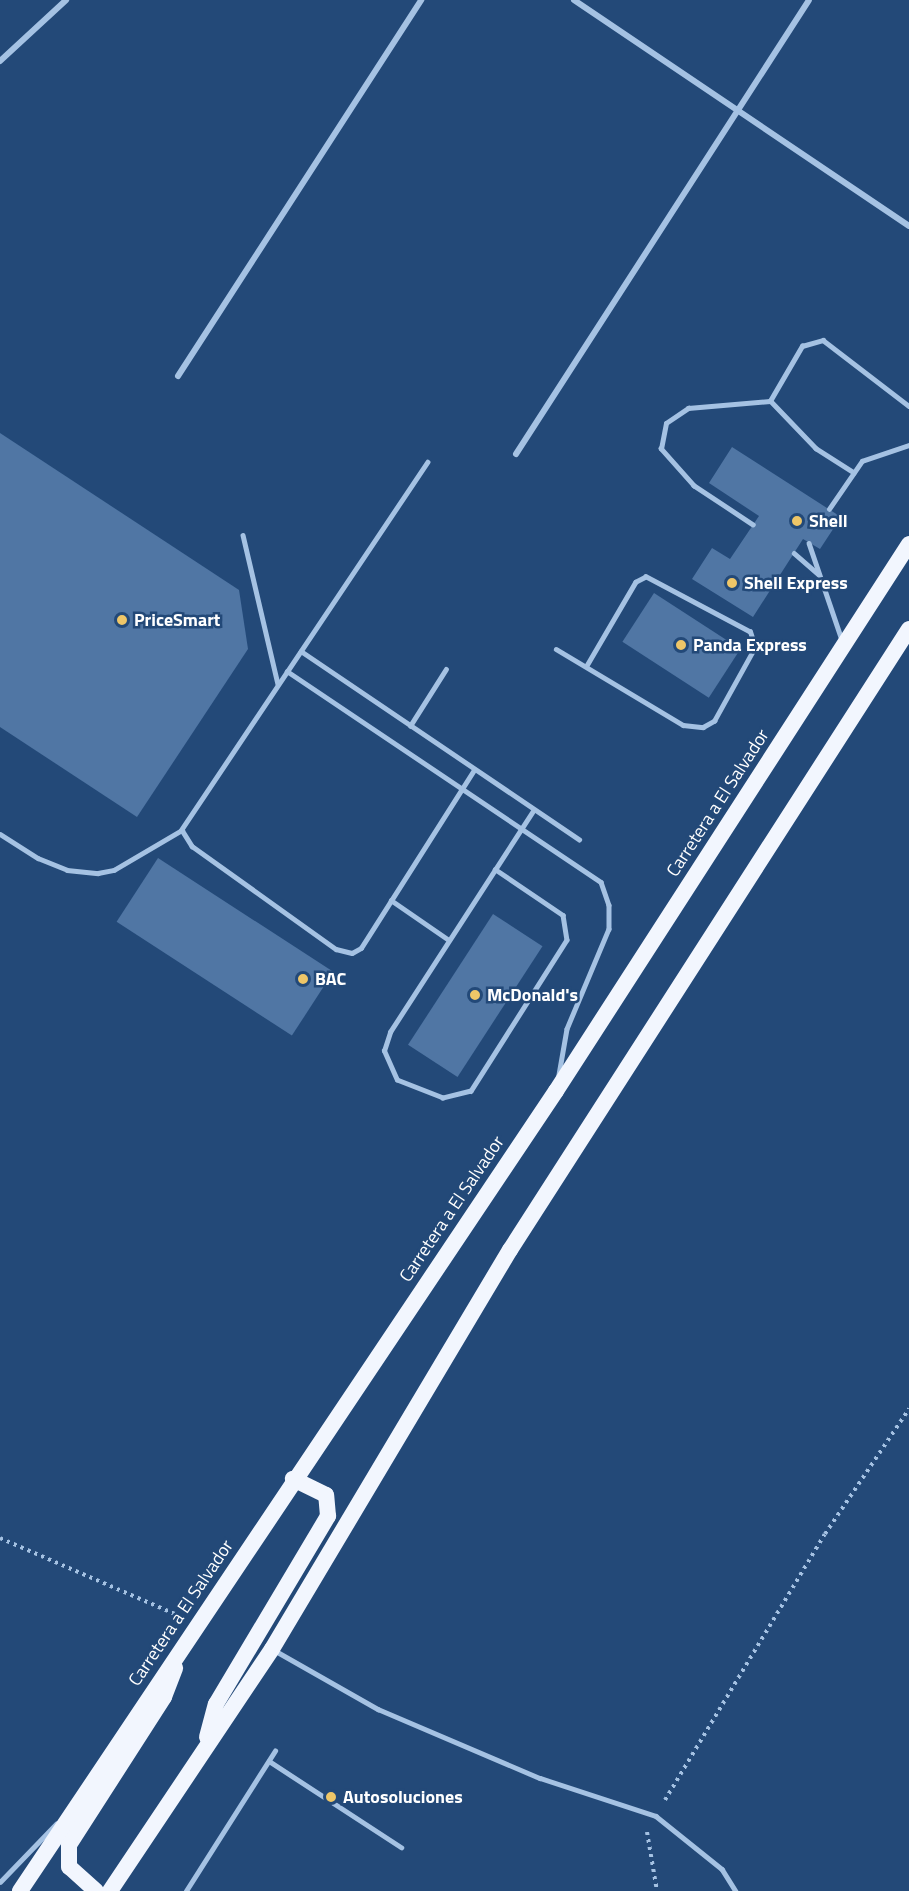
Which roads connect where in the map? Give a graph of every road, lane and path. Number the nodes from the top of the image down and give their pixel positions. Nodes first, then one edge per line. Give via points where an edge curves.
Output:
1 (66, 0) edge
2 (421, 0) edge
3 (574, 0) edge
4 (809, 0) edge
5 (0, 61) edge
6 (737, 110) junction
7 (909, 226) edge
8 (178, 376) dead end
9 (770, 401) junction
10 (909, 406) edge
11 (909, 445) edge
12 (516, 454) dead end
13 (428, 462) dead end
14 (854, 473) junction
15 (829, 509) dead end
16 (753, 525) dead end
17 (243, 536) dead end
18 (809, 543) dead end
19 (909, 544) edge
20 (794, 553) dead end
21 (820, 576) junction
22 (909, 629) edge
23 (844, 646) junction
24 (556, 649) dead end
25 (301, 651) junction
26 (586, 666) junction
27 (446, 669) dead end
28 (287, 671) junction
29 (278, 684) junction
30 (410, 726) junction
31 (474, 770) junction
32 (463, 787) junction
33 (533, 810) junction
34 (522, 827) junction
35 (182, 830) junction
36 (0, 834) edge
37 (579, 839) dead end
38 (495, 869) junction
39 (391, 900) junction
40 (449, 940) junction
41 (556, 1091) junction
42 (909, 1409) edge
43 (293, 1479) junction
44 (0, 1538) edge
45 (197, 1624) junction
46 (185, 1642) junction
47 (272, 1649) junction
48 (204, 1750) junction
49 (275, 1751) dead end
50 (269, 1761) junction
51 (76, 1803) junction
52 (644, 1811) junction
53 (656, 1816) junction
54 (401, 1847) dead end
55 (0, 1882) edge
56 (20, 1891) edge
57 (96, 1891) edge
58 (110, 1891) edge
59 (186, 1891) edge
60 (657, 1891) edge
61 (736, 1891) edge

1 - 5 street
2 - 8 street
3 - 6 street
4 - 6 street
6 - 7 street
6 - 12 street
9 - 10 lane via 802,346 823,340
9 - 14 lane via 816,449
9 - 16 lane via 687,408 666,423 661,449 694,486
11 - 14 lane via 862,461
13 - 25 lane
14 - 15 lane
17 - 29 lane
18 - 21 lane
19 - 23 highway, Carretera a El Salvador
20 - 21 lane
21 - 23 lane
22 - 47 highway via 510,1250
23 - 41 highway, Carretera a El Salvador
24 - 26 lane
25 - 28 lane
25 - 30 lane
26 - 26 lane via 682,725 703,727 714,721 755,647 750,632 646,577 636,582
27 - 30 lane
28 - 29 lane
28 - 32 lane
29 - 35 lane
30 - 31 lane
31 - 32 lane
31 - 33 lane
32 - 34 lane
32 - 39 lane
33 - 34 lane
33 - 37 lane
34 - 38 lane
34 - 41 lane via 584,866 601,882 609,905 609,929 567,1029
35 - 36 lane via 114,870 98,873 38,858
35 - 39 lane via 192,846 344,953 361,948
38 - 40 lane
38 - 40 lane via 563,915 567,940 471,1091 443,1098 397,1080 384,1051 390,1032
39 - 40 lane
41 - 43 highway, Carretera a El Salvador
42 - 53 path via 825,1534
43 - 45 highway, Carretera a El Salvador
43 - 48 highway via 326,1496 328,1516 216,1704
44 - 45 path
45 - 46 highway, Carretera a El Salvador
46 - 51 highway, Carretera a El Salvador
46 - 57 highway via 164,1696 69,1845 69,1866
47 - 48 highway
47 - 52 lane via 378,1709 540,1778
48 - 58 highway
49 - 50 lane
50 - 54 lane
50 - 59 lane
51 - 55 lane
51 - 56 highway, Carretera a El Salvador
52 - 53 lane
52 - 60 path
53 - 61 lane via 722,1869

